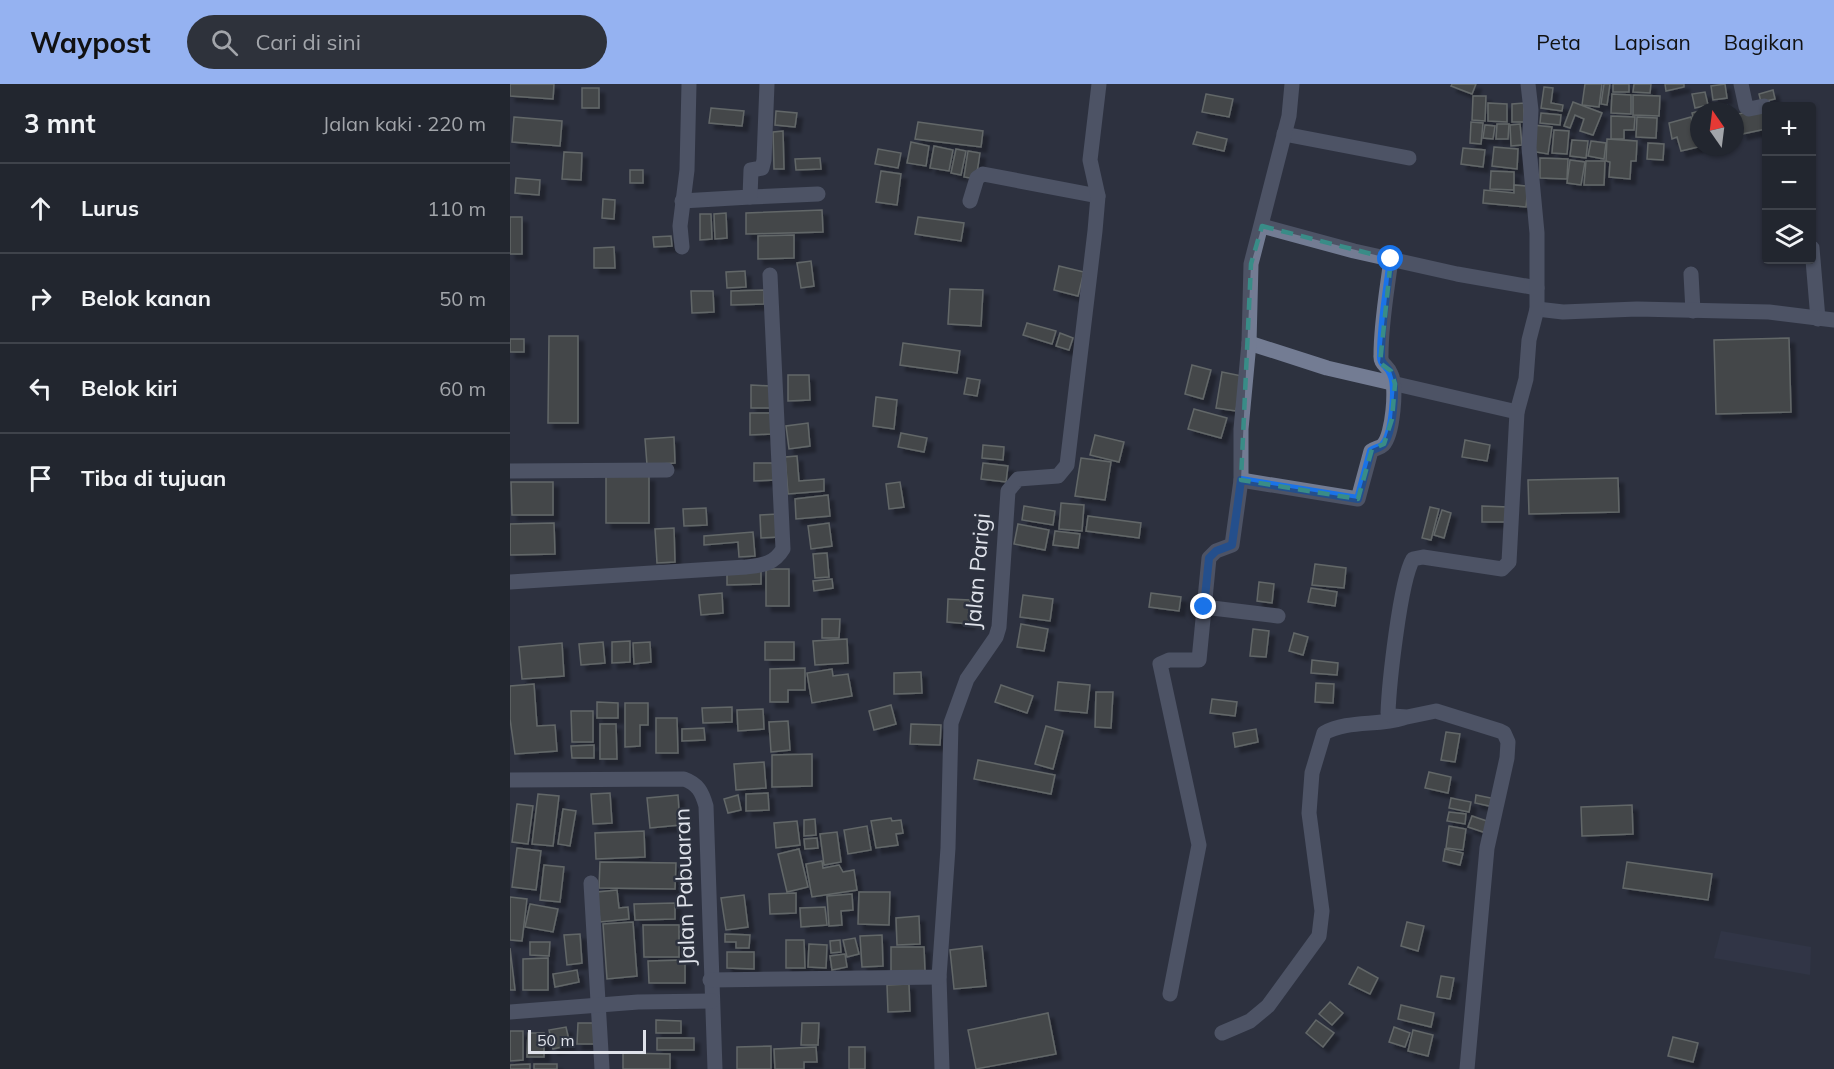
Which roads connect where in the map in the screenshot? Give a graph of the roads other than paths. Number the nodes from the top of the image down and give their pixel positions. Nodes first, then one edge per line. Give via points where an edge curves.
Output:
1 (689, 84) edge
2 (767, 84) edge
3 (1099, 84) edge
4 (1292, 84) edge
5 (1528, 84) edge
6 (1741, 84) edge
7 (1762, 106) edge
8 (1284, 134) junction
9 (1409, 158) dead end
10 (818, 194) dead end
11 (1098, 196) junction
12 (750, 197) junction
13 (682, 201) junction
14 (970, 201) dead end
15 (1262, 226) junction
16 (682, 248) dead end
17 (1391, 259) junction
18 (1813, 264) edge
19 (1691, 274) dead end
20 (770, 275) dead end
21 (1537, 288) junction
22 (1537, 309) junction
23 (1693, 310) junction
24 (1818, 319) junction
25 (1834, 320) edge
26 (1249, 343) junction
27 (1395, 384) junction
28 (1517, 412) junction
29 (667, 470) dead end
30 (510, 471) edge
31 (1241, 480) junction
32 (510, 582) edge
33 (1204, 607) junction
34 (1278, 616) dead end
35 (1407, 717) junction
36 (510, 780) edge
37 (591, 883) dead end
38 (932, 978) junction
39 (710, 980) junction
40 (1170, 994) dead end
41 (712, 1001) junction
42 (598, 1005) junction
43 (510, 1012) edge
44 (1222, 1033) dead end
45 (602, 1069) edge
46 (715, 1069) edge
47 (942, 1069) edge
48 (1467, 1069) edge

1 - 13 street via 687,170
2 - 12 street via 764,160 762,168 749,174
3 - 11 street, Jalan Parigi via 1090,160
4 - 8 street
5 - 21 street
6 - 7 street via 1746,106
8 - 9 street
8 - 15 street
10 - 12 street
11 - 14 street via 983,174 977,178
11 - 38 street, Jalan Parigi via 1067,465 1058,476 1018,479 1008,491 999,627 967,679 951,723 948,848
12 - 13 street
13 - 16 street
15 - 17 street
15 - 26 street via 1251,264
17 - 21 street
17 - 27 street via 1380,358 1391,371
18 - 24 street
19 - 23 street
20 - 32 street via 783,549 778,558 768,564 746,567
21 - 22 street
22 - 23 street
22 - 28 street
23 - 24 street via 1769,312
24 - 25 street
26 - 27 street
26 - 31 street
27 - 28 street
27 - 31 street via 1387,440 1371,451 1358,499
28 - 35 street via 1507,566 1489,568 1423,557 1410,564 1389,698 1390,715
29 - 30 street
31 - 33 street via 1232,545 1209,558
33 - 34 street
33 - 40 street via 1199,660 1169,660 1160,664 1199,844
35 - 44 street via 1345,725 1324,733 1312,772 1310,813 1322,912 1319,936 1268,1006 1250,1021
35 - 48 street via 1436,711 1500,731 1508,742 1487,848
36 - 39 street, Jalan Pabuaran via 684,779 695,783 706,806
37 - 42 street
38 - 39 street
38 - 47 street, Jalan Parigi
39 - 41 street, Jalan Pabuaran
41 - 42 street
41 - 46 street, Jalan Pabuaran
42 - 43 street
42 - 45 street

